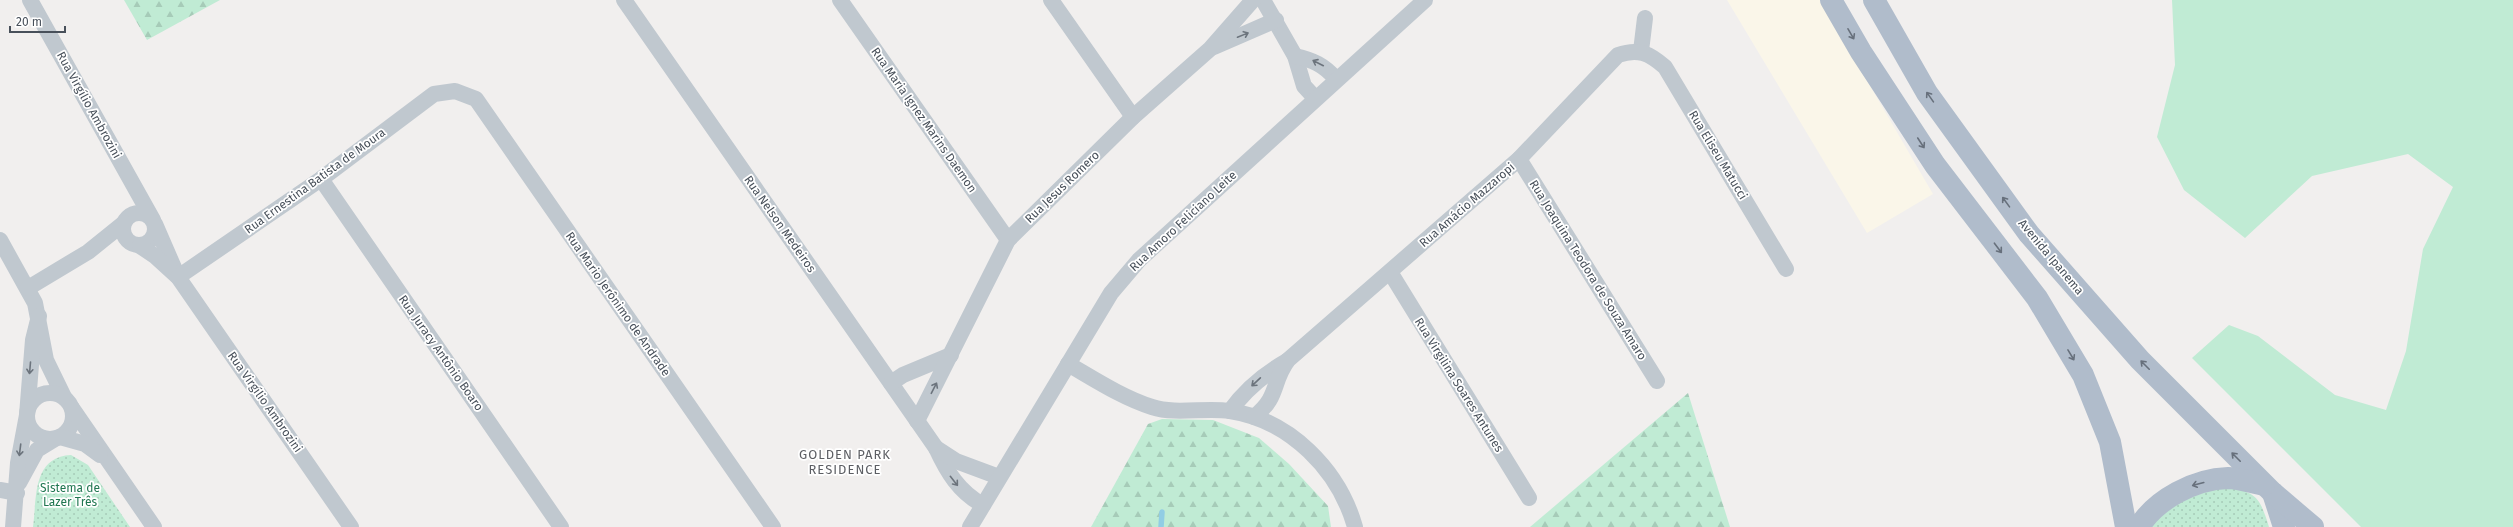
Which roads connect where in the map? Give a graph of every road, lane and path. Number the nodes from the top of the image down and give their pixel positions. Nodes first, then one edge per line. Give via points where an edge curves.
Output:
1 (30, 0) edge
2 (624, 0) edge
3 (840, 0) edge
4 (1051, 0) edge
5 (1253, 0) edge
6 (1263, 0) edge
7 (1425, 0) edge
8 (1831, 0) edge
9 (1874, 0) edge
10 (1645, 18) dead end
11 (1276, 20) junction
12 (1210, 49) junction
13 (1641, 51) junction
14 (1295, 56) junction
15 (1336, 79) junction
16 (454, 91) joint
17 (1315, 98) junction
18 (1133, 117) junction
19 (1519, 159) junction
20 (125, 168) junction
21 (321, 179) junction
22 (125, 221) junction
23 (154, 222) junction
24 (0, 240) edge
25 (1008, 240) junction
26 (137, 245) junction
27 (88, 252) junction
28 (1786, 269) dead end
29 (1390, 272) junction
30 (178, 277) junction
31 (28, 288) junction
32 (39, 316) junction
33 (951, 355) junction
34 (1288, 360) junction
35 (1068, 364) junction
36 (1657, 381) dead end
37 (891, 383) junction
38 (68, 402) junction
39 (1268, 404) junction
40 (1230, 411) junction
41 (27, 415) junction
42 (1254, 417) junction
43 (917, 421) junction
44 (1288, 433) junction
45 (57, 438) junction
46 (936, 448) junction
47 (110, 464) junction
48 (999, 477) junction
49 (17, 489) junction
50 (2268, 489) junction
51 (0, 490) edge
52 (1529, 498) dead end
53 (983, 505) junction
54 (13, 527) edge
55 (154, 527) edge
56 (352, 527) edge
57 (561, 527) edge
58 (773, 527) edge
59 (970, 527) edge
60 (1355, 527) edge
61 (2126, 527) edge
62 (2139, 527) edge
63 (2284, 527) edge
64 (2313, 527) edge

1 - 20 street, Rua Virgílio Ambrozini
2 - 37 street, Rua Nelson Medeiros
3 - 25 street, Rua Maria Ignez Marins Daemon
4 - 18 street
5 - 12 street, Rua Jesus Romero
6 - 11 street
7 - 15 street, Rua Amoro Feliciano Leite
8 -> 61 main road via 1861,52 1935,165 2037,298 2084,375 2110,442
50 -> 9 main road, Avenida Ipanema via 2140,360 2029,234 1927,93
10 - 13 street
12 -> 11 street, Rua Jesus Romero
11 - 14 street
12 - 18 street, Rua Jesus Romero
13 - 19 street, Rua Amácio Mazzaropi via 1618,55
13 - 28 street, Rua Eliseu Matucci via 1665,66
15 -> 14 street via 1326,68 1314,61
14 - 17 street via 1304,86
15 - 17 street, Rua Amoro Feliciano Leite
16 - 21 street, Rua Ernestina Batista de Moura via 434,94
16 - 58 street, Rua Mario Jerônimo de Andrade via 476,99
17 - 35 street, Rua Amoro Feliciano Leite via 1139,260 1111,293
18 - 25 street, Rua Jesus Romero
19 - 29 street, Rua Amácio Mazzaropi
19 - 36 street, Rua Joaquina Teodora de Souza Amaro
20 - 22 street, Rua Virgílio Ambrozini via 129,196
20 - 23 street, Rua Virgílio Ambrozini
21 - 30 street, Rua Ernestina Batista de Moura
21 - 57 street, Rua Juracy Antônio Boaro
22 - 23 street via 132,214 140,213
22 - 26 street via 124,235
22 - 27 street
23 - 26 street via 153,238
23 - 30 street, Rua Virgílio Ambrozini
24 - 31 street
25 - 33 street, Rua Jesus Romero
26 - 27 street via 108,246
26 - 30 street, Rua Virgílio Ambrozini via 155,256
27 - 31 street
29 - 34 street, Rua Amácio Mazzaropi
29 - 52 street, Rua Virgilina Soares Antunes
30 - 56 street, Rua Virgílio Ambrozini
31 - 32 street
32 - 38 street via 46,360
32 -> 41 street via 33,340
33 - 37 street via 903,375
43 -> 33 street, Rua Jesus Romero
34 - 39 street, Rua Amácio Mazzaropi
34 -> 40 street, Rua Amácio Mazzaropi via 1267,372 1239,398
35 - 40 street via 1152,408
35 - 48 street, Rua Amoro Feliciano Leite
37 - 43 street, Rua Nelson Medeiros
38 - 41 street via 50,393 36,397 31,402
38 - 45 street via 73,422 70,428
38 - 47 street
39 - 42 street, Rua Amácio Mazzaropi
39 - 44 street via 1273,419
40 - 42 street
41 - 45 street via 34,433 47,439
41 -> 49 street via 22,435
42 - 44 street via 1264,419
43 - 46 street, Rua Nelson Medeiros
44 - 60 street via 1319,461 1338,488
45 - 47 street via 85,444
45 - 49 street via 37,450
46 - 48 street, Rua Nelson Medeiros via 956,461
46 -> 53 street, Rua Nelson Medeiros via 945,469 958,485 970,498
47 - 55 street
48 - 53 street, Rua Amoro Feliciano Leite
49 - 51 street
49 - 54 street
50 -> 62 main road, Avenida Ipanema via 2228,478 2195,484 2166,499
50 - 63 main road, Avenida Ipanema
50 - 64 main road, Avenida Ipanema
53 - 59 street, Rua Amoro Feliciano Leite

